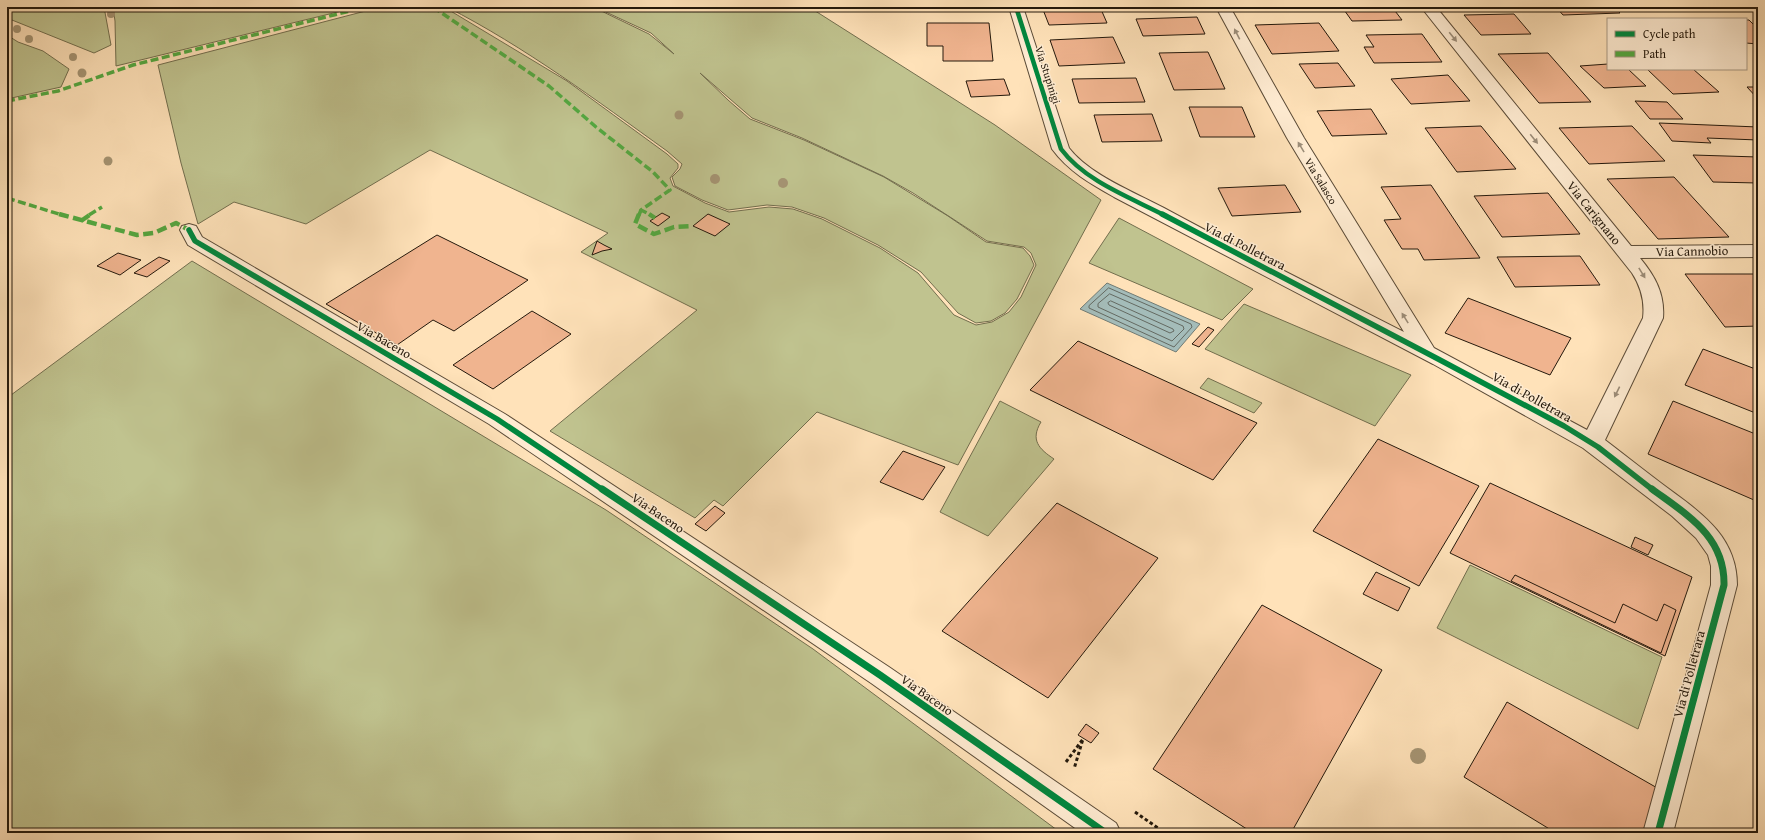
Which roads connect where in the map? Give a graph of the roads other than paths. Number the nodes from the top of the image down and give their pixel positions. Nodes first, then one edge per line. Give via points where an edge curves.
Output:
1 (1016, 7) edge
2 (1223, 7) edge
3 (1428, 7) edge
4 (1062, 149) joint
5 (189, 230) dead end
6 (1758, 250) edge
7 (1626, 252) junction
8 (1426, 351) junction
9 (1592, 443) junction
10 (1106, 833) edge
11 (1658, 833) edge

1 - 4 street, Via Stupinigi
8 -> 2 street, Via Salasco via 1260,78
3 -> 7 street, Via Carignano
4 - 8 street, Via di Polletrara via 1073,164 1135,200
5 - 10 street, Via Baceno via 195,241 497,419 874,671
6 - 7 street, Via Cannobio
7 -> 9 street, Via Carignano via 1650,286 1654,303 1653,318
8 - 9 street, Via di Polletrara
9 - 11 street, Via di Polletrara via 1701,528 1717,548 1725,572 1724,584

